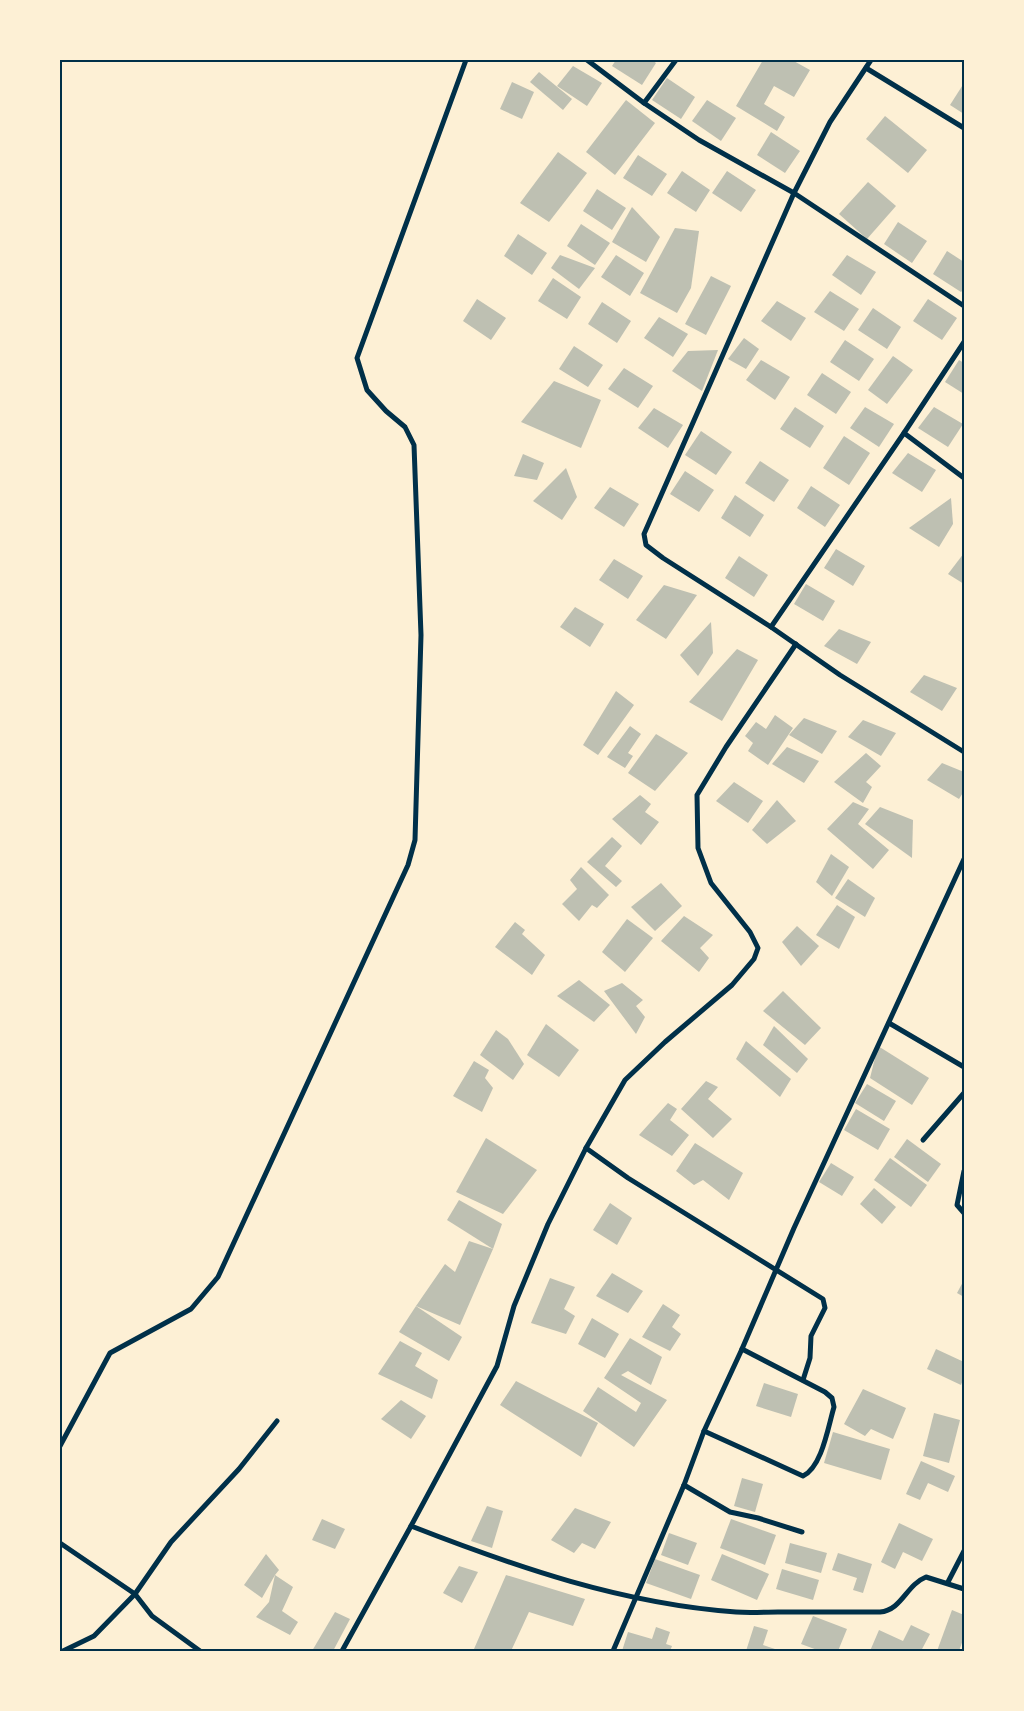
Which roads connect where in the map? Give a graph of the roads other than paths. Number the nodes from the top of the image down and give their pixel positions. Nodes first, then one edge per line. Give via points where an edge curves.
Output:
1 (466, 60) edge
2 (587, 60) edge
3 (676, 60) edge
4 (871, 60) edge
5 (866, 68) junction
6 (644, 103) junction
7 (964, 128) edge
8 (794, 193) junction
9 (964, 306) edge
10 (964, 342) edge
11 (904, 433) junction
12 (964, 478) edge
13 (770, 627) junction
14 (796, 644) junction
15 (964, 752) edge
16 (964, 859) edge
17 (889, 1024) junction
18 (964, 1066) edge
19 (964, 1093) edge
20 (923, 1140) dead end
21 (586, 1148) junction
22 (964, 1171) edge
23 (964, 1213) edge
24 (776, 1270) junction
25 (742, 1349) junction
26 (803, 1380) junction
27 (276, 1421) dead end
28 (704, 1431) junction
29 (60, 1446) edge
30 (684, 1485) junction
31 (411, 1526) junction
32 (802, 1532) dead end
33 (60, 1543) edge
34 (964, 1551) edge
35 (948, 1582) junction
36 (964, 1589) edge
37 (135, 1594) junction
38 (635, 1598) junction
39 (63, 1651) edge
40 (200, 1651) edge
41 (342, 1651) edge
42 (613, 1651) edge

1 - 29 street via 357,358 367,390 405,427 414,445 421,634 415,840 408,865 218,1278 190,1309 110,1353
2 - 6 street
3 - 6 street
4 - 5 street
5 - 7 street
5 - 8 street via 830,122
6 - 8 street via 718,151
8 - 9 street
8 - 13 street via 644,534 646,544 663,558
10 - 11 street
11 - 12 street
11 - 13 street
13 - 14 street
14 - 15 street
14 - 21 street via 726,747 698,796 698,848 711,883 750,932 758,948 754,959 732,985 625,1080
16 - 17 street
17 - 18 street
17 - 24 street
19 - 20 street
21 - 24 street via 628,1178
21 - 31 street via 548,1224 514,1306 497,1366
22 - 23 street via 957,1205
24 - 25 street
24 - 26 street via 823,1299 825,1308 811,1336 810,1358
25 - 26 street
25 - 28 street
26 - 28 street via 832,1398 834,1407 817,1463 811,1472 803,1476
27 - 37 street via 239,1469 171,1542
28 - 30 street
30 - 32 street via 730,1512
30 - 38 street
31 - 38 street via 527,1569
31 - 41 street
33 - 37 street
34 - 35 street
35 - 36 street
35 - 38 street via 926,1577 920,1579 898,1605 880,1612 738,1612
37 - 39 street via 94,1636
37 - 40 street via 152,1616
38 - 42 street

